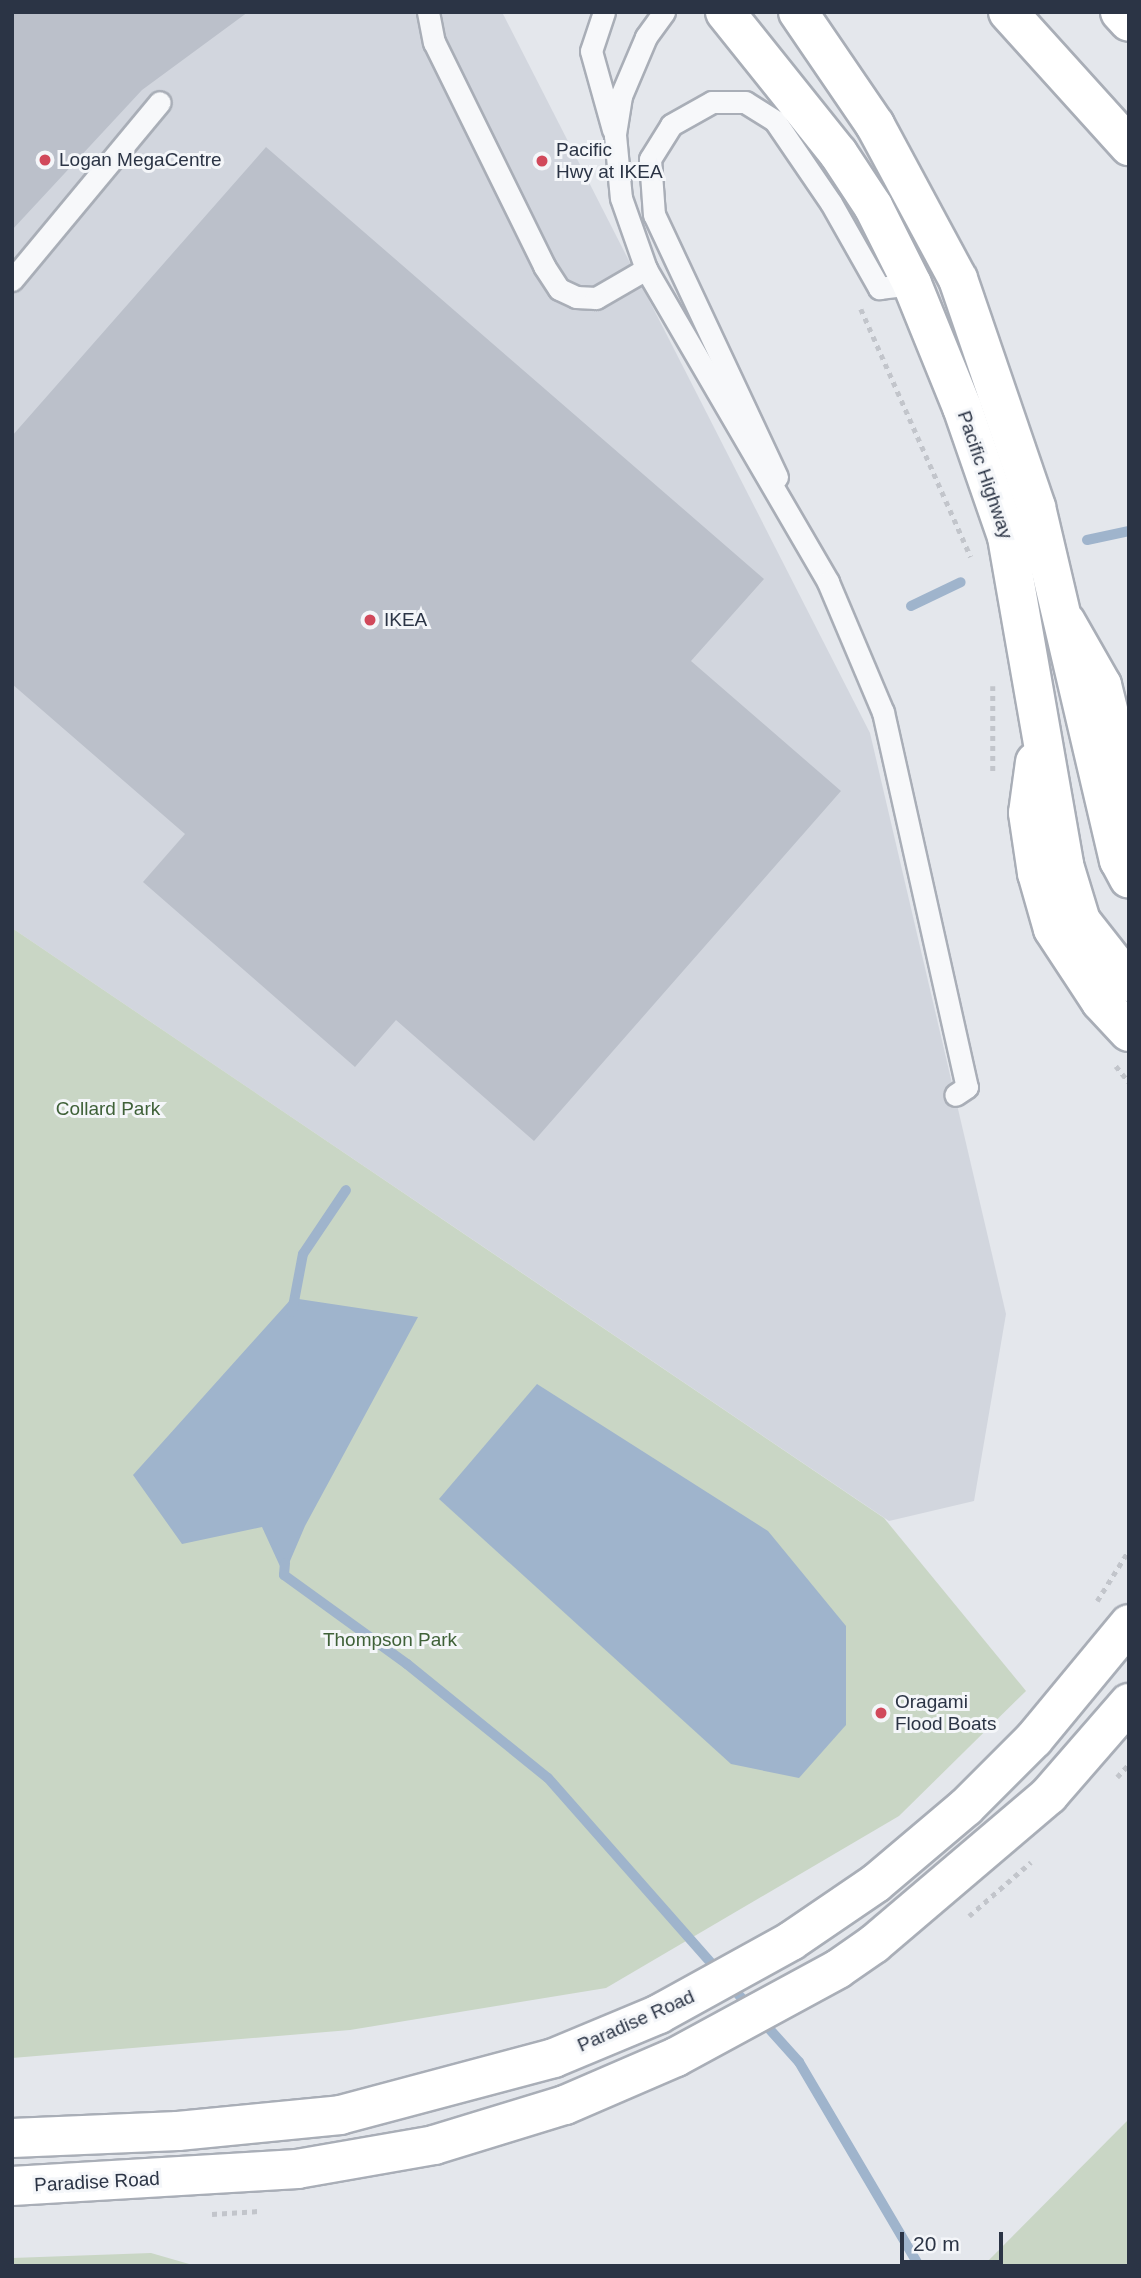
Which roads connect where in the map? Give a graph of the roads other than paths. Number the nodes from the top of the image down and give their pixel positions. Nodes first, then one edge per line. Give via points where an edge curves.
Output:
1 (428, 12) edge
2 (604, 12) edge
3 (664, 12) edge
4 (725, 12) edge
5 (798, 12) edge
6 (1008, 12) edge
7 (1119, 12) edge
8 (1129, 22) edge
9 (160, 102) dead end
10 (615, 135) junction
11 (1129, 146) edge
12 (646, 269) junction
13 (12, 280) edge
14 (912, 284) junction
15 (816, 566) junction
16 (1066, 622) junction
17 (1041, 724) junction
18 (1129, 794) edge
19 (1129, 879) edge
20 (1129, 982) edge
21 (1121, 1047) edge
22 (955, 1095) dead end
23 (1129, 1624) edge
24 (1129, 1703) edge
25 (12, 2138) edge
26 (12, 2186) edge

1 - 12 lane via 433,42 559,289 576,297 596,298
2 - 10 lane via 591,51
3 - 10 lane via 630,72
4 - 14 main road, Pacific Highway via 838,153 873,206
5 - 16 main road, Pacific Highway via 875,125 958,279 1036,507
6 - 11 main road
7 - 8 main road
9 - 13 lane
10 - 12 lane via 621,198
12 - 15 lane
14 - 15 lane via 879,288 831,203 775,121 745,102 697,106 671,125 650,159 654,215 754,423
14 - 17 main road, Pacific Highway via 962,407 1007,537
15 - 22 lane via 828,582 883,712 967,1087
16 - 18 main road via 1102,685
16 - 19 main road, Pacific Highway via 1119,860
17 - 20 main road, Pacific Highway via 1064,865 1081,921
17 - 21 main road via 1028,813 1049,918 1101,1002
23 - 25 main road, Paradise Road via 1034,1739 966,1807 848,1903 780,1947 659,2014 554,2058 340,2115 178,2131
24 - 26 main road, Paradise Road via 1049,1795 963,1873 874,1944 826,1976 676,2057 565,2105 434,2145 297,2169

